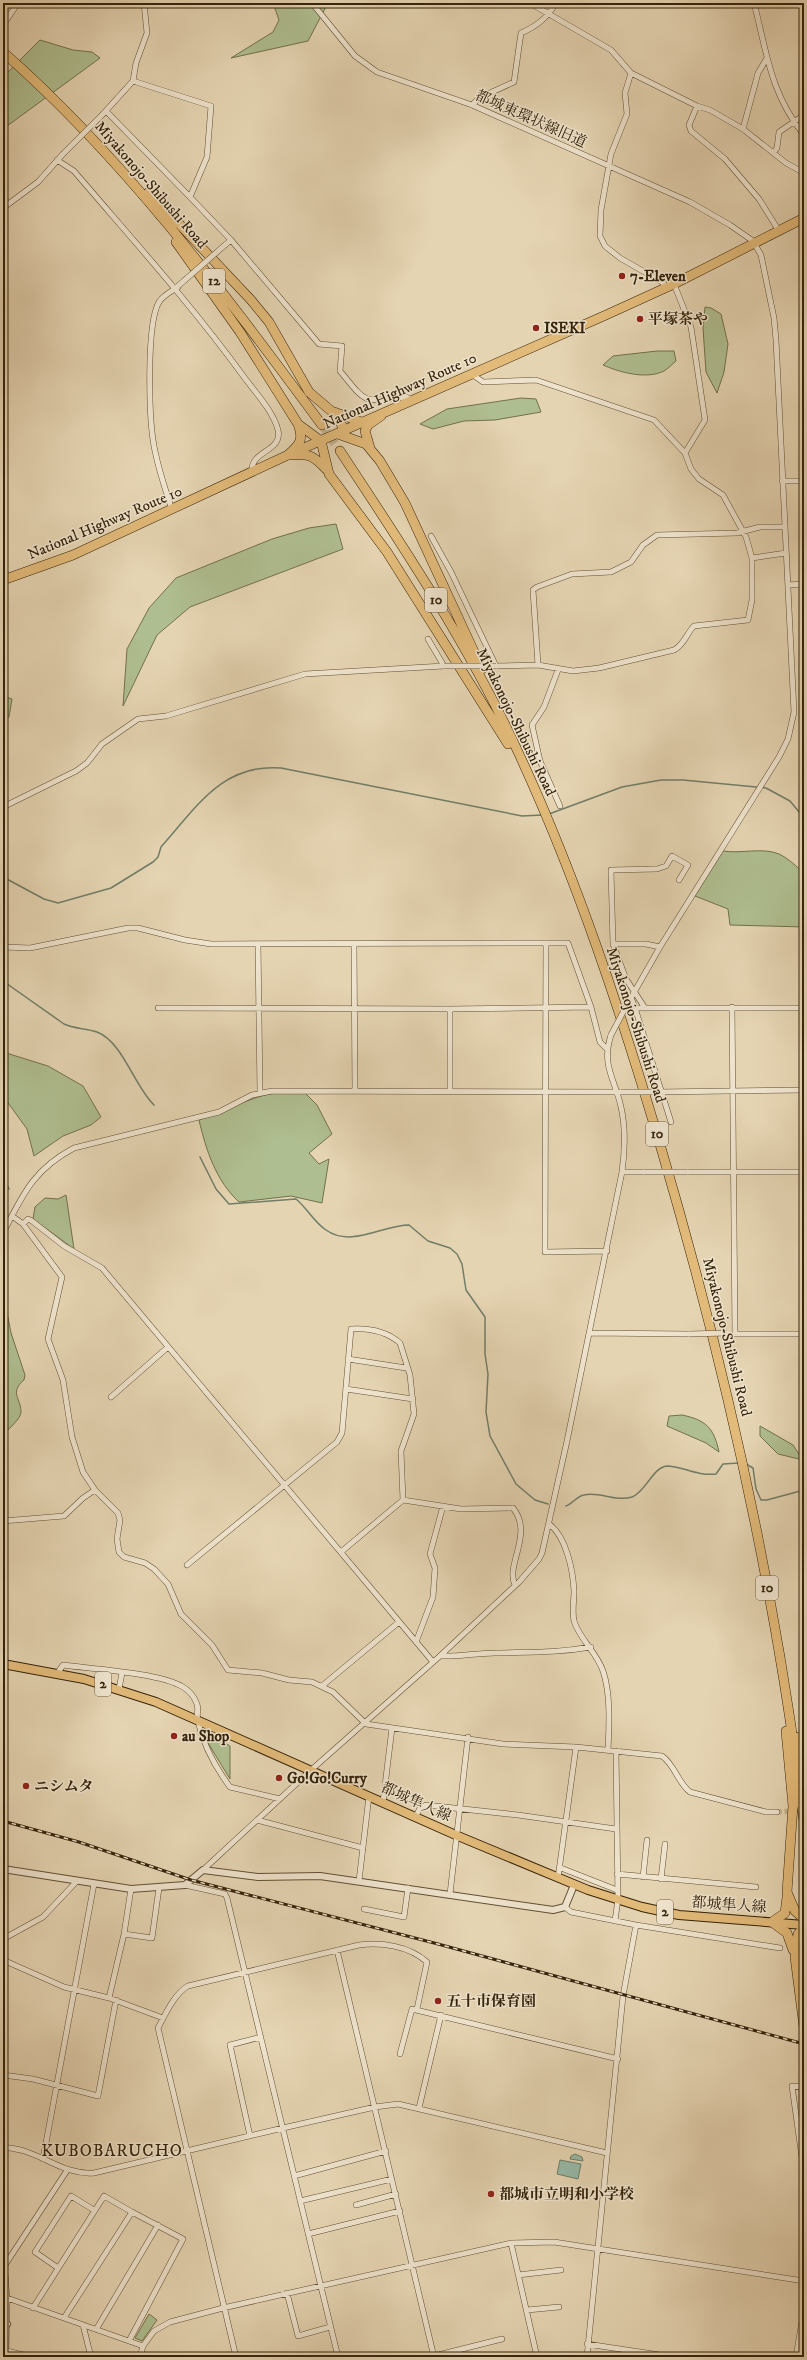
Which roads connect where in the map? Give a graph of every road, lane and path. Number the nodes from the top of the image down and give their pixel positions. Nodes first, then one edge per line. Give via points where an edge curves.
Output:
1 (18, 3) edge
2 (144, 3) edge
3 (312, 3) edge
4 (530, 3) edge
5 (556, 3) edge
6 (754, 3) edge
7 (549, 14) junction
8 (3, 25) edge
9 (3, 52) edge
10 (767, 58) junction
11 (631, 73) junction
12 (133, 81) junction
13 (472, 105) junction
14 (697, 106) junction
15 (104, 112) junction
16 (804, 115) edge
17 (793, 121) junction
18 (743, 129) junction
19 (804, 134) edge
20 (99, 144) junction
21 (774, 152) junction
22 (57, 160) junction
23 (610, 167) junction
24 (804, 173) edge
25 (190, 197) junction
26 (3, 208) edge
27 (804, 218) edge
28 (779, 231) junction
29 (231, 240) junction
30 (756, 243) junction
31 (671, 286) junction
32 (177, 287) junction
33 (473, 374) junction
34 (413, 402) junction
35 (326, 407) junction
36 (381, 416) junction
37 (364, 423) junction
38 (298, 424) junction
39 (322, 425) tunnel mouth
40 (342, 432) junction
41 (321, 441) junction
42 (370, 448) junction
43 (340, 451) tunnel mouth
44 (685, 453) junction
45 (288, 455) junction
46 (252, 472) junction
47 (329, 474) junction
48 (782, 481) junction
49 (804, 481) edge
50 (172, 510) junction
51 (784, 527) junction
52 (743, 532) junction
53 (431, 536) dead end
54 (786, 553) junction
55 (752, 558) junction
56 (3, 580) edge
57 (804, 584) edge
58 (788, 585) junction
59 (428, 639) dead end
60 (538, 665) junction
61 (444, 666) junction
62 (496, 666) junction
63 (558, 670) junction
64 (520, 755) junction
65 (536, 792) junction
66 (560, 806) dead end
67 (3, 807) edge
68 (679, 880) dead end
69 (546, 943) junction
70 (258, 944) junction
71 (354, 944) junction
72 (613, 944) junction
73 (3, 947) edge
74 (660, 947) junction
75 (634, 991) junction
76 (630, 997) junction
77 (591, 1007) junction
78 (732, 1007) junction
79 (158, 1008) dead end
80 (258, 1008) junction
81 (355, 1008) junction
82 (635, 1008) junction
83 (645, 1008) junction
84 (804, 1008) edge
85 (450, 1009) junction
86 (546, 1009) junction
87 (607, 1050) junction
88 (355, 1090) junction
89 (804, 1090) edge
90 (733, 1091) junction
91 (260, 1092) junction
92 (450, 1092) junction
93 (546, 1092) junction
94 (619, 1092) junction
95 (660, 1092) junction
96 (671, 1122) dead end
97 (622, 1172) junction
98 (733, 1172) junction
99 (804, 1172) edge
100 (12, 1216) junction
101 (23, 1224) junction
102 (3, 1233) edge
103 (607, 1251) junction
104 (590, 1333) junction
105 (735, 1334) junction
106 (804, 1334) edge
107 (168, 1347) junction
108 (348, 1359) junction
109 (406, 1368) junction
110 (346, 1389) junction
111 (111, 1397) dead end
112 (413, 1398) junction
113 (284, 1484) junction
114 (95, 1490) junction
115 (403, 1500) junction
116 (443, 1506) junction
117 (3, 1521) edge
118 (548, 1524) junction
119 (341, 1552) junction
120 (187, 1565) dead end
121 (515, 1586) junction
122 (399, 1622) junction
123 (416, 1642) junction
124 (591, 1647) junction
125 (440, 1656) junction
126 (780, 1660) junction
127 (433, 1662) junction
128 (3, 1664) edge
129 (122, 1673) junction
130 (57, 1674) junction
131 (322, 1686) junction
132 (119, 1689) junction
133 (789, 1712) junction
134 (197, 1721) junction
135 (366, 1724) junction
136 (392, 1728) junction
137 (468, 1737) junction
138 (576, 1747) junction
139 (608, 1750) junction
140 (616, 1751) junction
141 (804, 1762) edge
142 (310, 1771) junction
143 (369, 1796) junction
144 (280, 1799) junction
145 (383, 1802) junction
146 (460, 1810) junction
147 (777, 1812) tunnel mouth
148 (416, 1816) junction
149 (257, 1820) junction
150 (804, 1822) edge
151 (567, 1823) junction
152 (616, 1829) junction
153 (458, 1836) junction
154 (647, 1840) dead end
155 (665, 1844) dead end
156 (363, 1848) junction
157 (560, 1868) junction
158 (3, 1869) edge
159 (203, 1870) junction
160 (617, 1874) junction
161 (643, 1877) junction
162 (558, 1878) junction
163 (661, 1879) junction
164 (77, 1881) junction
165 (359, 1881) junction
166 (94, 1884) junction
167 (185, 1885) junction
168 (574, 1885) junction
169 (159, 1888) junction
170 (408, 1888) junction
171 (756, 1888) dead end
172 (131, 1889) junction
173 (616, 1890) junction
174 (787, 1892) junction
175 (450, 1894) junction
176 (618, 1899) junction
177 (565, 1907) junction
178 (364, 1909) dead end
179 (804, 1919) edge
180 (615, 1921) junction
181 (772, 1922) junction
182 (636, 1925) junction
183 (804, 1925) edge
184 (804, 1928) edge
185 (124, 1934) junction
186 (3, 1939) edge
187 (780, 1948) dead end
188 (336, 1950) junction
189 (795, 1957) junction
190 (3, 1960) edge
191 (244, 1972) junction
192 (75, 1990) junction
193 (109, 1998) junction
194 (116, 2000) junction
195 (417, 2009) junction
196 (442, 2015) junction
197 (163, 2018) junction
198 (804, 2027) edge
199 (260, 2037) junction
200 (400, 2054) dead end
201 (618, 2059) junction
202 (3, 2075) edge
203 (58, 2086) junction
204 (804, 2088) edge
205 (375, 2107) junction
206 (419, 2108) junction
207 (283, 2128) junction
208 (250, 2136) junction
209 (3, 2147) edge
210 (187, 2151) junction
211 (386, 2151) junction
212 (607, 2153) junction
213 (44, 2160) junction
214 (68, 2169) junction
215 (804, 2172) edge
216 (294, 2176) junction
217 (392, 2179) junction
218 (396, 2194) junction
219 (300, 2201) junction
220 (356, 2205) dead end
221 (94, 2210) junction
222 (400, 2211) junction
223 (132, 2212) junction
224 (158, 2225) junction
225 (308, 2234) junction
226 (511, 2243) junction
227 (597, 2248) junction
228 (3, 2250) edge
229 (4, 2264) edge
230 (412, 2264) junction
231 (58, 2268) junction
232 (561, 2270) dead end
233 (518, 2275) junction
234 (804, 2281) edge
235 (320, 2285) junction
236 (287, 2293) junction
237 (7, 2298) junction
238 (559, 2307) dead end
239 (33, 2308) junction
240 (223, 2308) junction
241 (804, 2309) edge
242 (527, 2310) junction
243 (64, 2318) junction
244 (83, 2325) junction
245 (5, 2327) edge
246 (330, 2327) junction
247 (97, 2328) junction
248 (502, 2339) dead end
249 (129, 2341) junction
250 (587, 2344) junction
251 (143, 2346) junction
252 (7, 2354) edge
253 (434, 2356) edge
254 (31, 2357) edge
255 (91, 2357) edge
256 (140, 2357) edge
257 (236, 2357) edge
258 (338, 2357) edge
259 (537, 2357) edge
260 (586, 2357) edge
261 (673, 2357) edge
262 (796, 2357) edge

1 - 8 street
2 - 12 street via 147,33 136,63
3 - 13 street, 都城東環状線旧道 via 364,64 377,72
4 - 7 street
5 - 7 street
6 - 10 street
7 - 11 street via 611,50
7 - 13 street via 537,26 521,33 514,82 479,98
9 - 20 highway, Miyakonojo-Shibushi Road / 12 via 59,102
10 - 17 street via 776,92
10 - 18 street via 758,73
11 - 14 street
11 - 23 street via 626,93 627,114 611,154
12 - 15 street
12 - 25 street via 211,106 208,157
13 - 23 street, 都城東環状線旧道
14 - 18 street via 710,110
14 - 28 street via 689,125 691,131 725,159 759,199
15 - 22 street, bridge
15 - 25 street
16 - 17 street
17 - 19 street
17 - 21 street via 779,132
18 - 21 street
20 - 35 highway via 158,200 251,300 268,322 309,392
20 - 38 highway via 178,245 240,332
20 - 39 highway, Miyakonojo-Shibushi Road / 12 via 191,251
21 - 24 street via 790,166
22 - 26 street via 38,182
22 - 32 street via 74,172
23 - 30 street, 都城東環状線旧道 via 690,202
23 - 31 street via 599,225 600,236 605,246 620,258
25 - 29 street
27 - 28 highway, National Highway Route 10
28 - 30 highway, National Highway Route 10
29 - 32 street, bridge
29 - 34 street via 319,344 342,346 340,370 365,400 406,397
30 - 31 highway, National Highway Route 10
30 - 48 street via 774,318
31 - 33 highway, National Highway Route 10
31 - 44 street via 691,327 705,420
32 - 46 street via 276,424 278,440 253,460
32 - 50 street via 160,300 155,311 150,345 153,439
33 - 34 highway, National Highway Route 10
33 - 44 street via 483,382 536,380 654,420
34 - 36 highway, National Highway Route 10
35 - 37 highway via 351,420
35 - 40 highway via 336,415
36 - 37 highway, National Highway Route 10
36 - 42 highway via 368,425 365,431
37 - 40 highway, National Highway Route 10
38 - 41 highway
38 - 45 highway via 302,438 300,445
40 - 41 highway, National Highway Route 10
40 - 42 highway
41 - 45 highway, National Highway Route 10
41 - 47 highway
42 - 64 highway via 405,503
43 - 64 highway, Miyakonojo-Shibushi Road / 10 via 420,573 458,637
44 - 52 street via 691,470 699,479 723,495
45 - 46 highway, National Highway Route 10
45 - 47 highway via 307,454 315,457
46 - 50 highway, National Highway Route 10
47 - 65 highway via 387,552 507,740
48 - 49 street
48 - 51 street
50 - 56 highway, National Highway Route 10 via 73,555
51 - 52 street via 760,527
51 - 54 street
52 - 55 street
52 - 60 street via 657,535 643,545 631,562 611,572 572,574 536,586 533,590
53 - 62 street
54 - 55 street
54 - 58 street
55 - 63 street via 752,600 748,620 694,626 684,643 668,651 599,668
57 - 58 street
58 - 74 street via 794,712 784,748
59 - 61 street
60 - 62 street
60 - 63 street
61 - 62 street, bridge
61 - 67 street via 305,674 166,716 138,719 102,744 76,771
63 - 66 street via 544,707 532,725 540,761
64 - 65 highway, Miyakonojo-Shibushi Road / 10
65 - 126 highway, Miyakonojo-Shibushi Road / 10 via 615,999 700,1287 740,1447
68 - 72 street via 688,865 672,856 666,866 657,869 611,870
69 - 71 street
69 - 77 street via 568,943
69 - 86 street
70 - 71 street
70 - 73 street via 201,943 138,928 128,928 30,948
70 - 80 street
71 - 81 street
72 - 74 street via 646,944
72 - 75 street via 626,979
74 - 75 street
75 - 76 street
75 - 83 street
76 - 82 street
76 - 87 street, bridge via 611,1035
77 - 86 street
77 - 87 street via 600,1042
78 - 83 street
78 - 84 street
78 - 90 street
79 - 80 street
80 - 81 street
80 - 91 street
81 - 85 street
81 - 88 street
82 - 83 street
82 - 95 street
85 - 86 street
85 - 92 street
86 - 93 street
87 - 94 street via 607,1066
88 - 91 street
88 - 92 street
89 - 90 street
90 - 95 street
90 - 98 street
91 - 100 street via 219,1112 74,1148 37,1174 25,1190
92 - 93 street
93 - 94 street
93 - 103 street via 545,1252
94 - 95 street, bridge
94 - 97 street via 625,1135
95 - 96 street
97 - 98 street, bridge
97 - 103 street
98 - 99 street
98 - 105 street
100 - 101 street
100 - 102 street
101 - 107 street via 28,1220 32,1221 64,1246 102,1268
101 - 114 street via 62,1277 48,1333 49,1346 63,1380 74,1447 83,1472
103 - 104 street
104 - 105 street, bridge
104 - 118 street
105 - 106 street
107 - 111 street
107 - 113 street
108 - 109 street
108 - 109 street via 351,1329 365,1328 400,1343
108 - 110 street
109 - 112 street
110 - 112 street
110 - 113 street via 342,1433 337,1442
112 - 115 street via 414,1419 402,1451
113 - 119 street
113 - 120 street
114 - 117 street via 64,1516
114 - 131 street via 118,1513 119,1552 124,1557 145,1563 168,1584 181,1614 212,1646 228,1670 262,1673
115 - 116 street
115 - 119 street
116 - 121 street via 461,1509 513,1508 520,1522 521,1542 513,1573
116 - 123 street via 430,1554 435,1568 433,1597
118 - 121 street via 542,1553
118 - 124 street via 554,1528 565,1548 571,1567 574,1622
119 - 122 street
121 - 125 street
122 - 123 street
122 - 131 street
123 - 127 street
124 - 125 street via 548,1654
124 - 139 street via 603,1672 609,1717
125 - 127 street
126 - 133 highway, Miyakonojo-Shibushi Road / 10
126 - 141 highway, 10
127 - 135 street
128 - 130 main road, 都城隼人線 / 2
129 - 130 street via 63,1665
129 - 132 street
129 - 134 street via 182,1686 190,1692 197,1704
130 - 132 main road, 都城隼人線 / 2
131 - 135 street via 333,1692
132 - 134 main road, 都城隼人線 / 2 via 156,1702
133 - 150 highway, Miyakonojo-Shibushi Road / 10
133 - 174 highway, 10 via 786,1727 793,1806
134 - 142 main road, 都城隼人線 / 2
134 - 144 street via 214,1764 230,1787
135 - 136 street
135 - 142 street
136 - 137 street
136 - 145 street
137 - 138 street via 503,1744
137 - 146 street
138 - 139 street
138 - 151 street
139 - 140 street
140 - 147 street via 662,1756 669,1762 684,1788 690,1792 766,1812
140 - 152 street
142 - 143 main road, 都城隼人線 / 2
142 - 144 street
143 - 145 main road, 都城隼人線 / 2
143 - 156 street
144 - 149 street
145 - 148 main road, 都城隼人線 / 2
146 - 148 street via 426,1805 420,1808
146 - 151 street via 518,1815
146 - 153 street
148 - 153 main road, 都城隼人線 / 2
149 - 156 street
149 - 159 street
151 - 152 street
151 - 157 street
152 - 160 street
153 - 162 main road, 都城隼人線 / 2
153 - 175 street
154 - 161 street
155 - 163 street
156 - 165 street
157 - 162 street
157 - 173 street
158 - 164 street
159 - 165 street via 258,1877 320,1876
159 - 167 street
160 - 161 street
160 - 173 street
161 - 163 street
162 - 168 main road, 都城隼人線 / 2
163 - 171 street
164 - 166 street
164 - 186 street via 43,1917
165 - 170 street
166 - 172 street
166 - 192 street
167 - 169 street
167 - 191 street via 225,1894
168 - 176 main road, 都城隼人線 / 2
168 - 177 street
169 - 172 street
169 - 185 street via 152,1938
170 - 175 street
170 - 178 street via 404,1917
172 - 185 street
173 - 176 street
174 - 179 highway, 10 via 795,1911
174 - 181 highway via 785,1912
175 - 177 street via 552,1910
176 - 180 street
176 - 181 main road, 都城隼人線 / 2 via 679,1915
177 - 180 street via 571,1912
180 - 182 street
181 - 183 main road, 都城隼人線 / 2
181 - 189 highway via 787,1933
182 - 187 street
182 - 201 street via 623,1996
184 - 189 highway via 798,1934
185 - 193 street
188 - 191 street
188 - 195 street via 376,1943 394,1946 423,1958 427,1962 427,1967
188 - 205 street
189 - 198 highway
190 - 192 street
191 - 197 street via 182,1989
191 - 199 street
192 - 193 street
192 - 203 street
193 - 194 street
194 - 197 street
194 - 203 street via 98,2096
195 - 196 street
195 - 200 street via 412,2009
196 - 201 street
196 - 206 street
197 - 210 street via 158,2028
199 - 207 street
199 - 208 street via 230,2045
201 - 212 street
202 - 203 street
203 - 213 street
204 - 215 street via 792,2086
205 - 206 street via 398,2104
205 - 207 street
205 - 211 street
206 - 212 street
207 - 208 street
207 - 216 street
208 - 210 street
209 - 213 street via 27,2152
210 - 214 street via 94,2173 87,2174
210 - 240 street
211 - 216 street
211 - 217 street
212 - 227 street
213 - 214 street
214 - 229 street
216 - 219 street
217 - 218 street
217 - 219 street
218 - 220 street
218 - 222 street
219 - 225 street
221 - 223 street via 104,2196
221 - 231 street
221 - 231 street via 71,2196 35,2252
222 - 225 street
222 - 230 street
223 - 224 street
223 - 243 street
224 - 247 street
224 - 249 street via 183,2239
225 - 235 street
226 - 227 street via 554,2242
226 - 230 street
226 - 233 street
227 - 234 street
227 - 250 street
228 - 229 street
229 - 237 street
230 - 235 street
230 - 253 street
231 - 239 street
232 - 233 street
233 - 242 street
235 - 236 street
235 - 246 street
236 - 240 street
236 - 246 street via 298,2336
237 - 239 street
237 - 245 street
238 - 242 street
239 - 243 street
240 - 251 street via 159,2327
240 - 257 street
241 - 262 street
242 - 259 street
243 - 244 street
244 - 247 street
244 - 255 street
245 - 252 street
246 - 258 street
247 - 249 street
248 - 253 street
249 - 251 street
250 - 260 street
250 - 261 street
251 - 256 street
252 - 254 street

